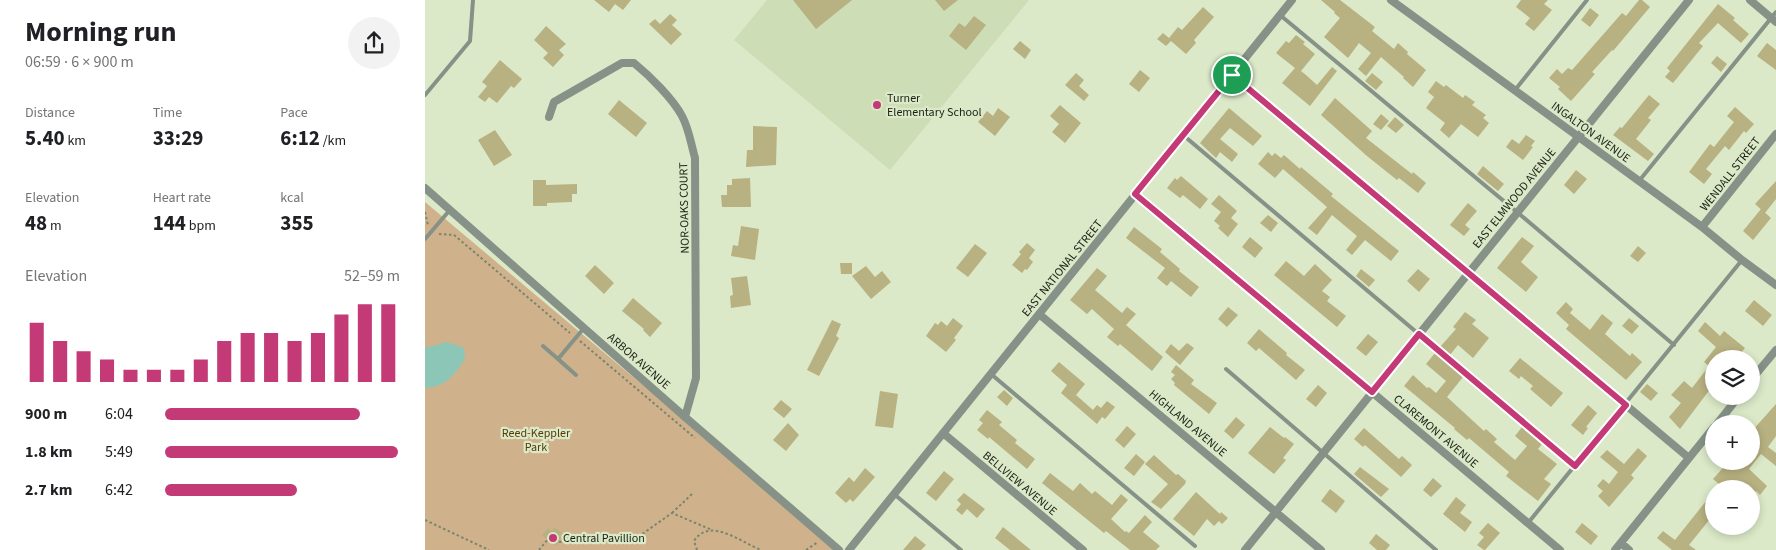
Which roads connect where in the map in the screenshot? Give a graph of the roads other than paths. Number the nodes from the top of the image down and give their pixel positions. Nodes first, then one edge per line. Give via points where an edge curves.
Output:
1 (473, 0) edge
2 (1292, 0) edge
3 (1391, 0) edge
4 (1587, 0) edge
5 (1689, 0) edge
6 (1750, 0) edge
7 (1280, 15) junction
8 (1774, 17) edge
9 (1232, 75) junction
10 (1515, 90) junction
11 (425, 95) edge
12 (549, 117) dead end
13 (1776, 134) edge
14 (1183, 135) junction
15 (1577, 137) junction
16 (1639, 181) junction
17 (425, 188) edge
18 (1135, 194) junction
19 (450, 210) junction
20 (1517, 212) junction
21 (1703, 228) junction
22 (425, 239) edge
23 (1742, 260) junction
24 (1468, 273) junction
25 (1776, 285) edge
26 (1039, 314) junction
27 (584, 328) junction
28 (1419, 334) junction
29 (1674, 345) junction
30 (543, 346) dead end
31 (1776, 350) edge
32 (558, 359) junction
33 (1226, 369) dead end
34 (1760, 369) edge
35 (576, 374) dead end
36 (991, 374) junction
37 (1372, 392) junction
38 (1626, 405) junction
39 (1732, 405) edge
40 (1724, 415) edge
41 (685, 417) junction
42 (943, 433) junction
43 (1705, 438) edge
44 (1323, 453) junction
45 (1689, 458) junction
46 (1575, 466) junction
47 (894, 494) junction
48 (1276, 512) junction
49 (1528, 523) junction
50 (1621, 543) junction
51 (1195, 546) dead end
52 (839, 550) edge
53 (849, 550) edge
54 (961, 550) edge
55 (1083, 550) edge
56 (1245, 550) edge
57 (1321, 550) edge
58 (1436, 550) edge
59 (1560, 550) edge
60 (1615, 550) edge
61 (1629, 550) edge

1 - 11 lane via 469,41
2 - 7 street, EAST NATIONAL STREET
3 - 10 street, INGALTON AVENUE
4 - 10 lane
5 - 15 street, EAST ELMWOOD AVENUE
6 - 8 street
7 - 9 street, EAST NATIONAL STREET
7 - 20 lane
8 - 16 lane
9 - 14 street, EAST NATIONAL STREET
9 - 24 street
10 - 15 street, INGALTON AVENUE
12 - 41 street, NOR-OAKS COURT via 554,102 622,63 635,63 677,108 686,123 695,158 696,378
13 - 21 street, WENDALL STREET
14 - 18 street, EAST NATIONAL STREET
14 - 28 lane
15 - 16 street, INGALTON AVENUE
15 - 20 street, EAST ELMWOOD AVENUE
16 - 21 street, INGALTON AVENUE
17 - 19 street, ARBOR AVENUE
18 - 26 street, EAST NATIONAL STREET
18 - 37 street, CLAREMONT AVENUE
19 - 22 lane
19 - 27 street, ARBOR AVENUE
20 - 24 street, EAST ELMWOOD AVENUE
20 - 29 lane
21 - 23 street, INGALTON AVENUE
23 - 25 street, INGALTON AVENUE
23 - 29 lane
24 - 28 street, EAST ELMWOOD AVENUE
24 - 38 street
26 - 36 street, EAST NATIONAL STREET
26 - 48 street, HIGHLAND AVENUE
27 - 32 lane
27 - 41 street, ARBOR AVENUE
28 - 37 street, EAST ELMWOOD AVENUE
28 - 46 lane
29 - 38 lane
30 - 32 lane
31 - 34 street
32 - 35 lane
33 - 44 lane
36 - 42 street, EAST NATIONAL STREET
36 - 51 lane
37 - 44 street, EAST ELMWOOD AVENUE
37 - 49 street, CLAREMONT AVENUE
38 - 45 street
38 - 46 lane
39 - 40 street
41 - 52 street, ARBOR AVENUE
42 - 47 street, EAST NATIONAL STREET
42 - 55 street, BELLVIEW AVENUE
43 - 45 street
44 - 48 street, EAST ELMWOOD AVENUE
44 - 58 lane
45 - 50 street
46 - 49 lane
47 - 53 street, EAST NATIONAL STREET
47 - 54 lane
48 - 56 street, EAST ELMWOOD AVENUE
48 - 57 street, HIGHLAND AVENUE
49 - 59 street, CLAREMONT AVENUE
50 - 60 street
50 - 61 street

